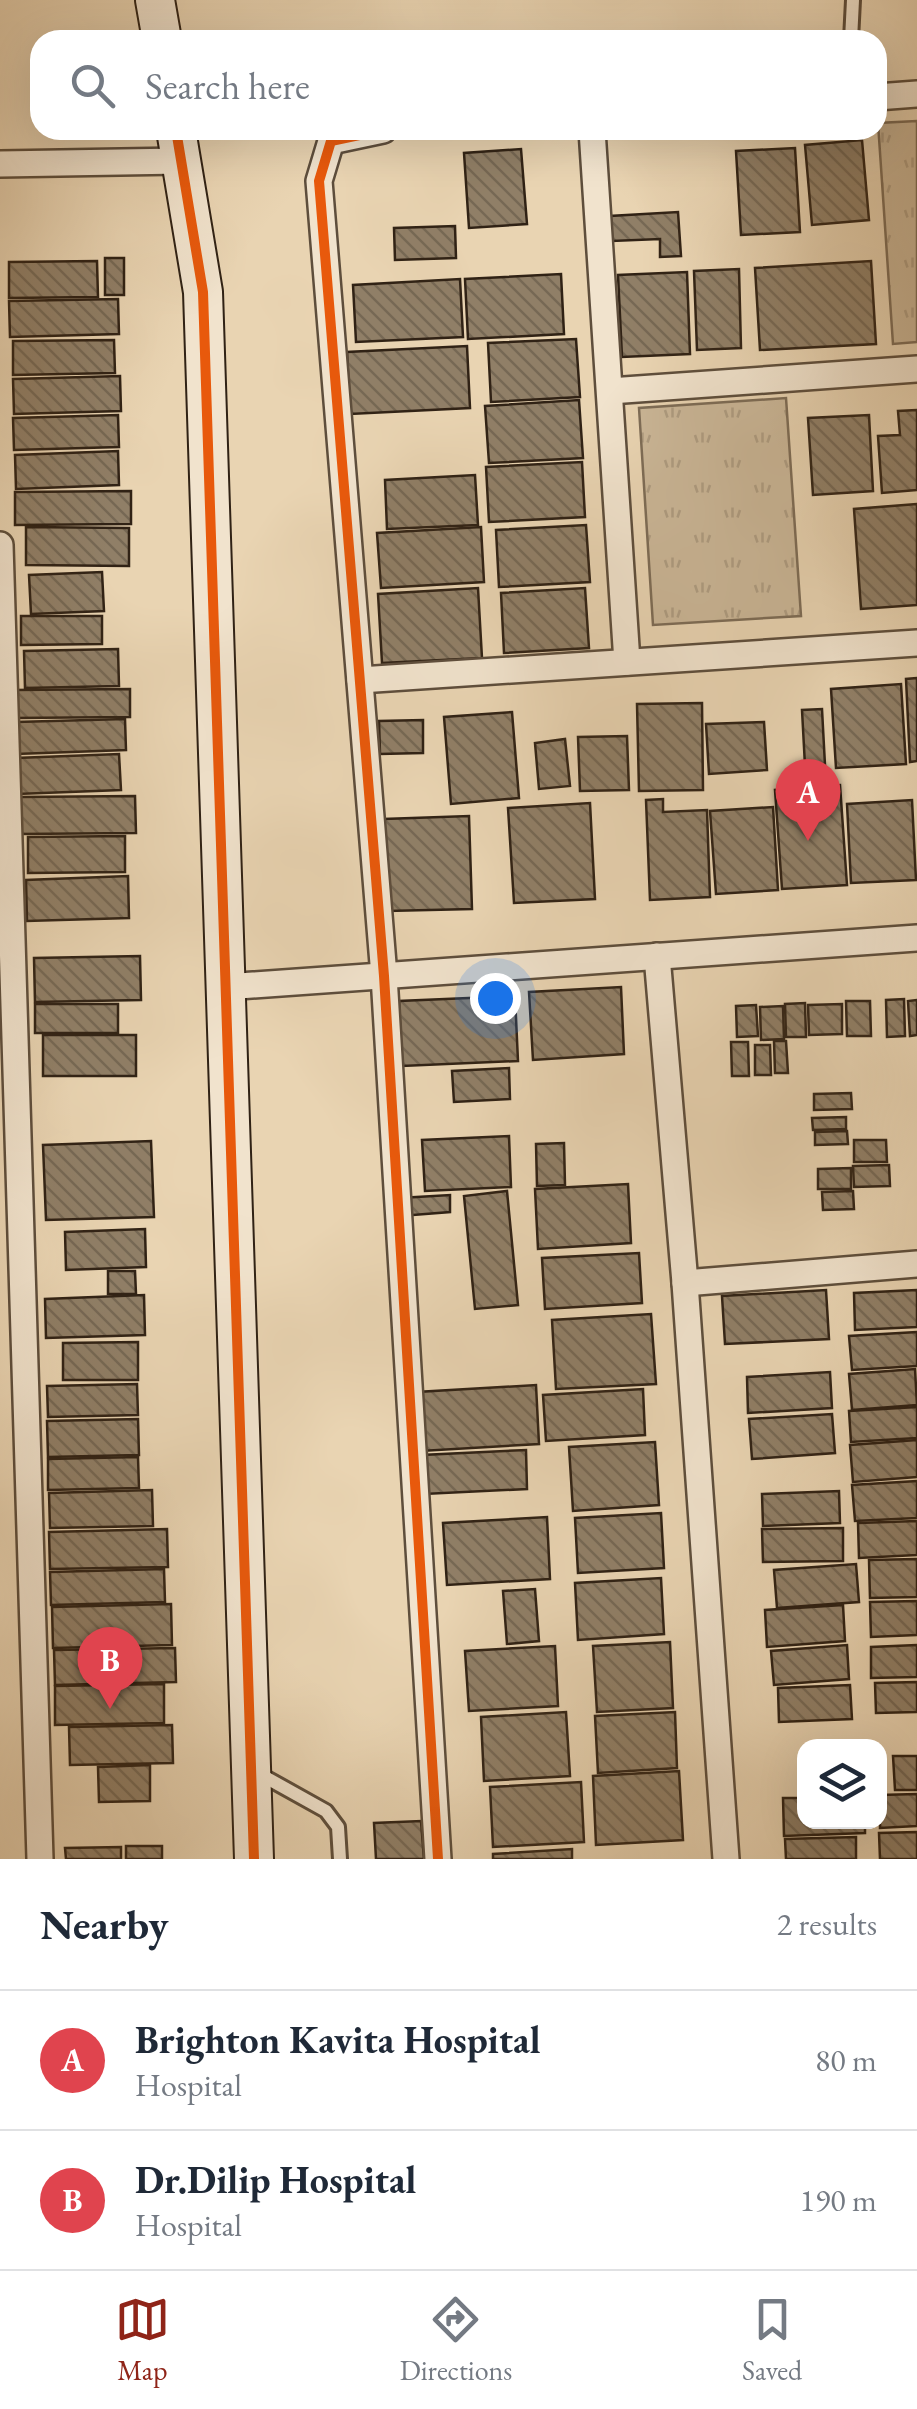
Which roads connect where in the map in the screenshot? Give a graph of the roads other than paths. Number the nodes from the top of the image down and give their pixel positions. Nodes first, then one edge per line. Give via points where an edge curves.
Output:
1 (155, 0) edge
2 (853, 0) edge
3 (160, 30) edge
4 (852, 30) edge
5 (917, 94) edge
6 (887, 96) edge
7 (335, 140) edge
8 (593, 140) edge
9 (179, 146) edge
10 (0, 164) edge
11 (917, 369) edge
12 (610, 390) junction
13 (0, 546) edge
14 (917, 642) edge
15 (627, 662) junction
16 (360, 680) junction
17 (917, 938) edge
18 (657, 956) junction
19 (384, 976) junction
20 (7, 980) edge
21 (225, 988) junction
22 (10, 1162) edge
23 (917, 1264) edge
24 (684, 1283) junction
25 (251, 1769) junction
26 (40, 1859) edge
27 (254, 1859) edge
28 (340, 1859) edge
29 (438, 1859) edge
30 (726, 1859) edge

1 - 3 street
2 - 4 lane
5 - 6 street
7 - 16 street via 319,181
8 - 12 street
9 - 10 street
9 - 21 street via 202,292
11 - 12 street
12 - 15 street
13 - 20 street
14 - 15 street
15 - 16 street
16 - 19 street
17 - 18 street
18 - 19 street
18 - 24 street
19 - 21 street
19 - 29 street
20 - 22 street
21 - 25 street
22 - 26 street
23 - 24 street
24 - 30 street
25 - 27 street
25 - 28 lane via 326,1811 338,1826

